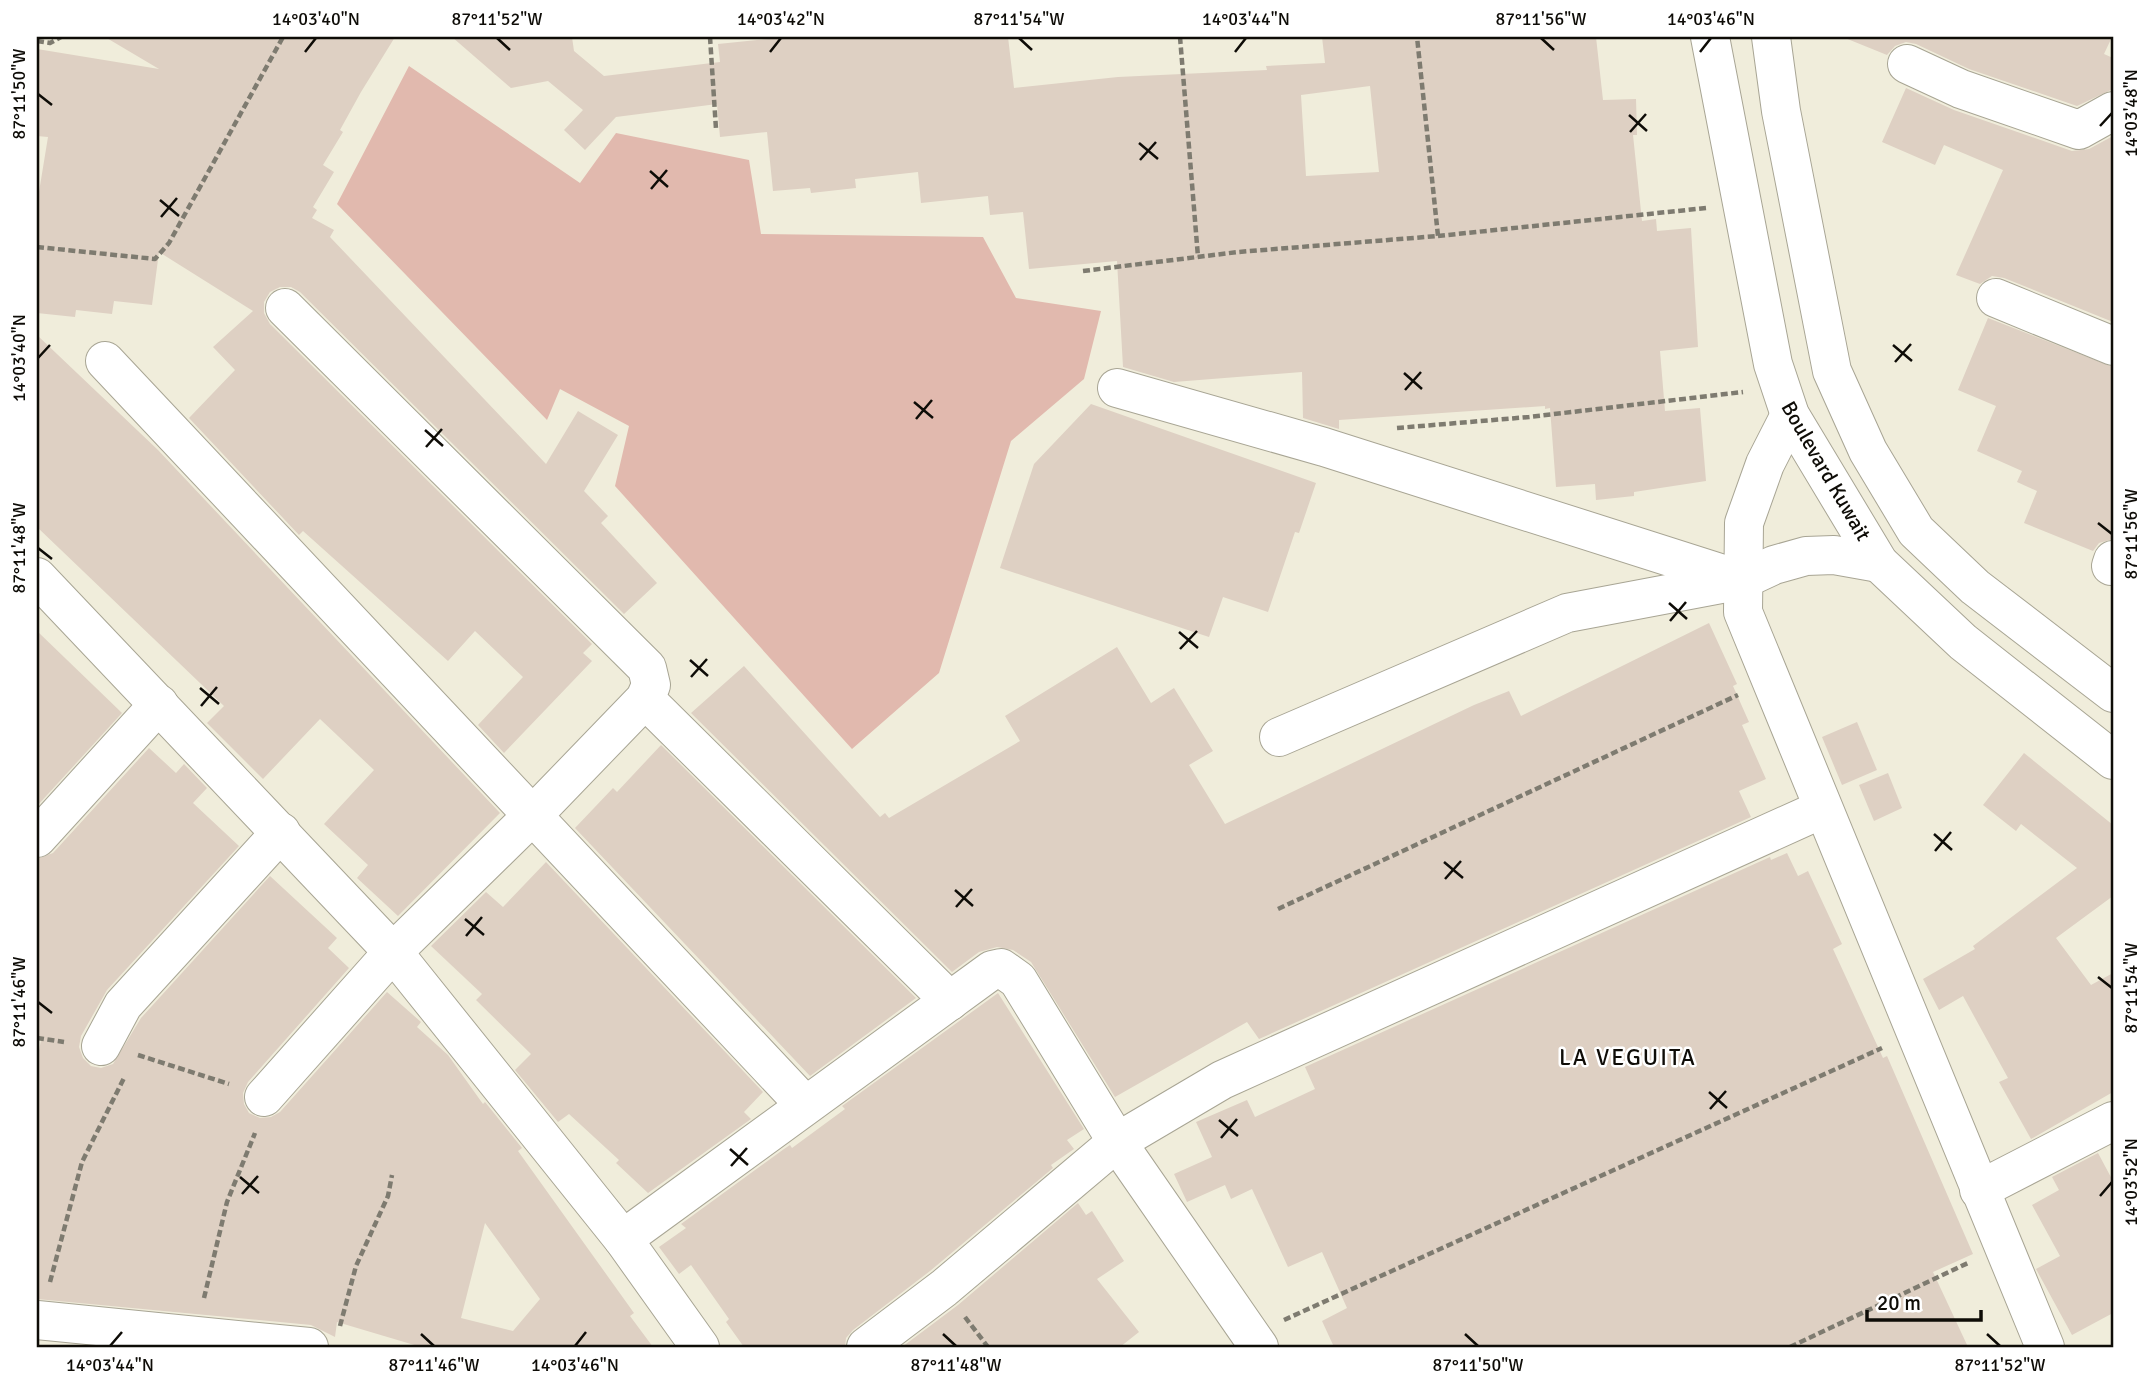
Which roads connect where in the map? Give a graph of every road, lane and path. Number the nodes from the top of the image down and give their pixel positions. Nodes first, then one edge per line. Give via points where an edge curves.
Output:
1 (61, 37) edge
2 (283, 37) edge
3 (710, 37) edge
4 (1180, 37) edge
5 (1417, 37) edge
6 (1710, 37) edge
7 (1771, 37) edge
8 (37, 41) edge
9 (1907, 64) dead end
10 (2113, 111) edge
11 (716, 129) dead end
12 (1740, 204) junction
13 (1438, 236) junction
14 (37, 247) edge
15 (1198, 257) junction
16 (1083, 271) dead end
17 (1996, 298) dead end
18 (285, 308) dead end
19 (2113, 345) edge
20 (105, 361) dead end
21 (1117, 388) dead end
22 (1784, 401) junction
23 (1395, 428) dead end
24 (1879, 563) junction
25 (37, 578) edge
26 (1742, 580) junction
27 (1770, 680) junction
28 (2113, 693) edge
29 (645, 699) junction
30 (159, 704) junction
31 (1279, 737) dead end
32 (2113, 760) edge
33 (1822, 810) junction
34 (532, 817) junction
35 (281, 832) junction
36 (37, 838) edge
37 (1278, 909) dead end
38 (393, 952) junction
39 (950, 1001) junction
40 (1914, 1034) junction
41 (37, 1038) edge
42 (101, 1046) joint
43 (264, 1097) junction
44 (805, 1105) junction
45 (2113, 1121) edge
46 (1117, 1142) junction
47 (392, 1175) dead end
48 (1979, 1190) junction
49 (623, 1239) junction
50 (2004, 1246) junction
51 (49, 1284) dead end
52 (37, 1320) edge
53 (197, 1335) junction
54 (323, 1341) edge
55 (1254, 1341) edge
56 (700, 1347) edge
57 (866, 1347) edge
58 (1790, 1347) edge
59 (2045, 1347) edge

1 - 8 path via 50,43
2 - 14 path via 169,243 155,259
3 - 11 path
4 - 15 path
5 - 13 path
6 - 12 street, Boulevard Kuwait
7 - 28 street via 1832,370 1868,451 1916,531 1975,587
9 - 10 street via 1961,89 2079,130
12 - 13 path
12 - 22 street, Boulevard Kuwait
13 - 15 path
15 - 16 path
17 - 19 street
18 - 29 street via 648,668 652,685
20 - 34 street
21 - 26 street via 1324,447
22 - 23 path
22 - 24 street, Boulevard Kuwait
22 - 26 street via 1744,523
24 - 26 street via 1834,555 1806,556
24 - 32 street, Boulevard Kuwait via 1963,642
25 - 30 street
26 - 27 street via 1743,612
26 - 31 street via 1567,613
27 - 33 street
27 - 37 path
29 - 34 street
29 - 39 street
30 - 35 street
30 - 36 street
33 - 40 street
33 - 46 street via 1222,1080
34 - 38 street
34 - 44 street
35 - 38 street
35 - 42 street via 123,1005
38 - 43 street
38 - 49 street
39 - 44 street
39 - 46 street via 992,970 1009,971
40 - 48 street
40 - 55 path
41 - 42 path
43 - 51 path via 135,1054 82,1163
43 - 53 path via 253,1140 227,1202
44 - 49 street
45 - 48 street
46 - 55 street
46 - 57 street
47 - 54 path via 388,1196
48 - 50 street
49 - 56 street
50 - 58 path
50 - 59 street
52 - 53 street
53 - 54 street

